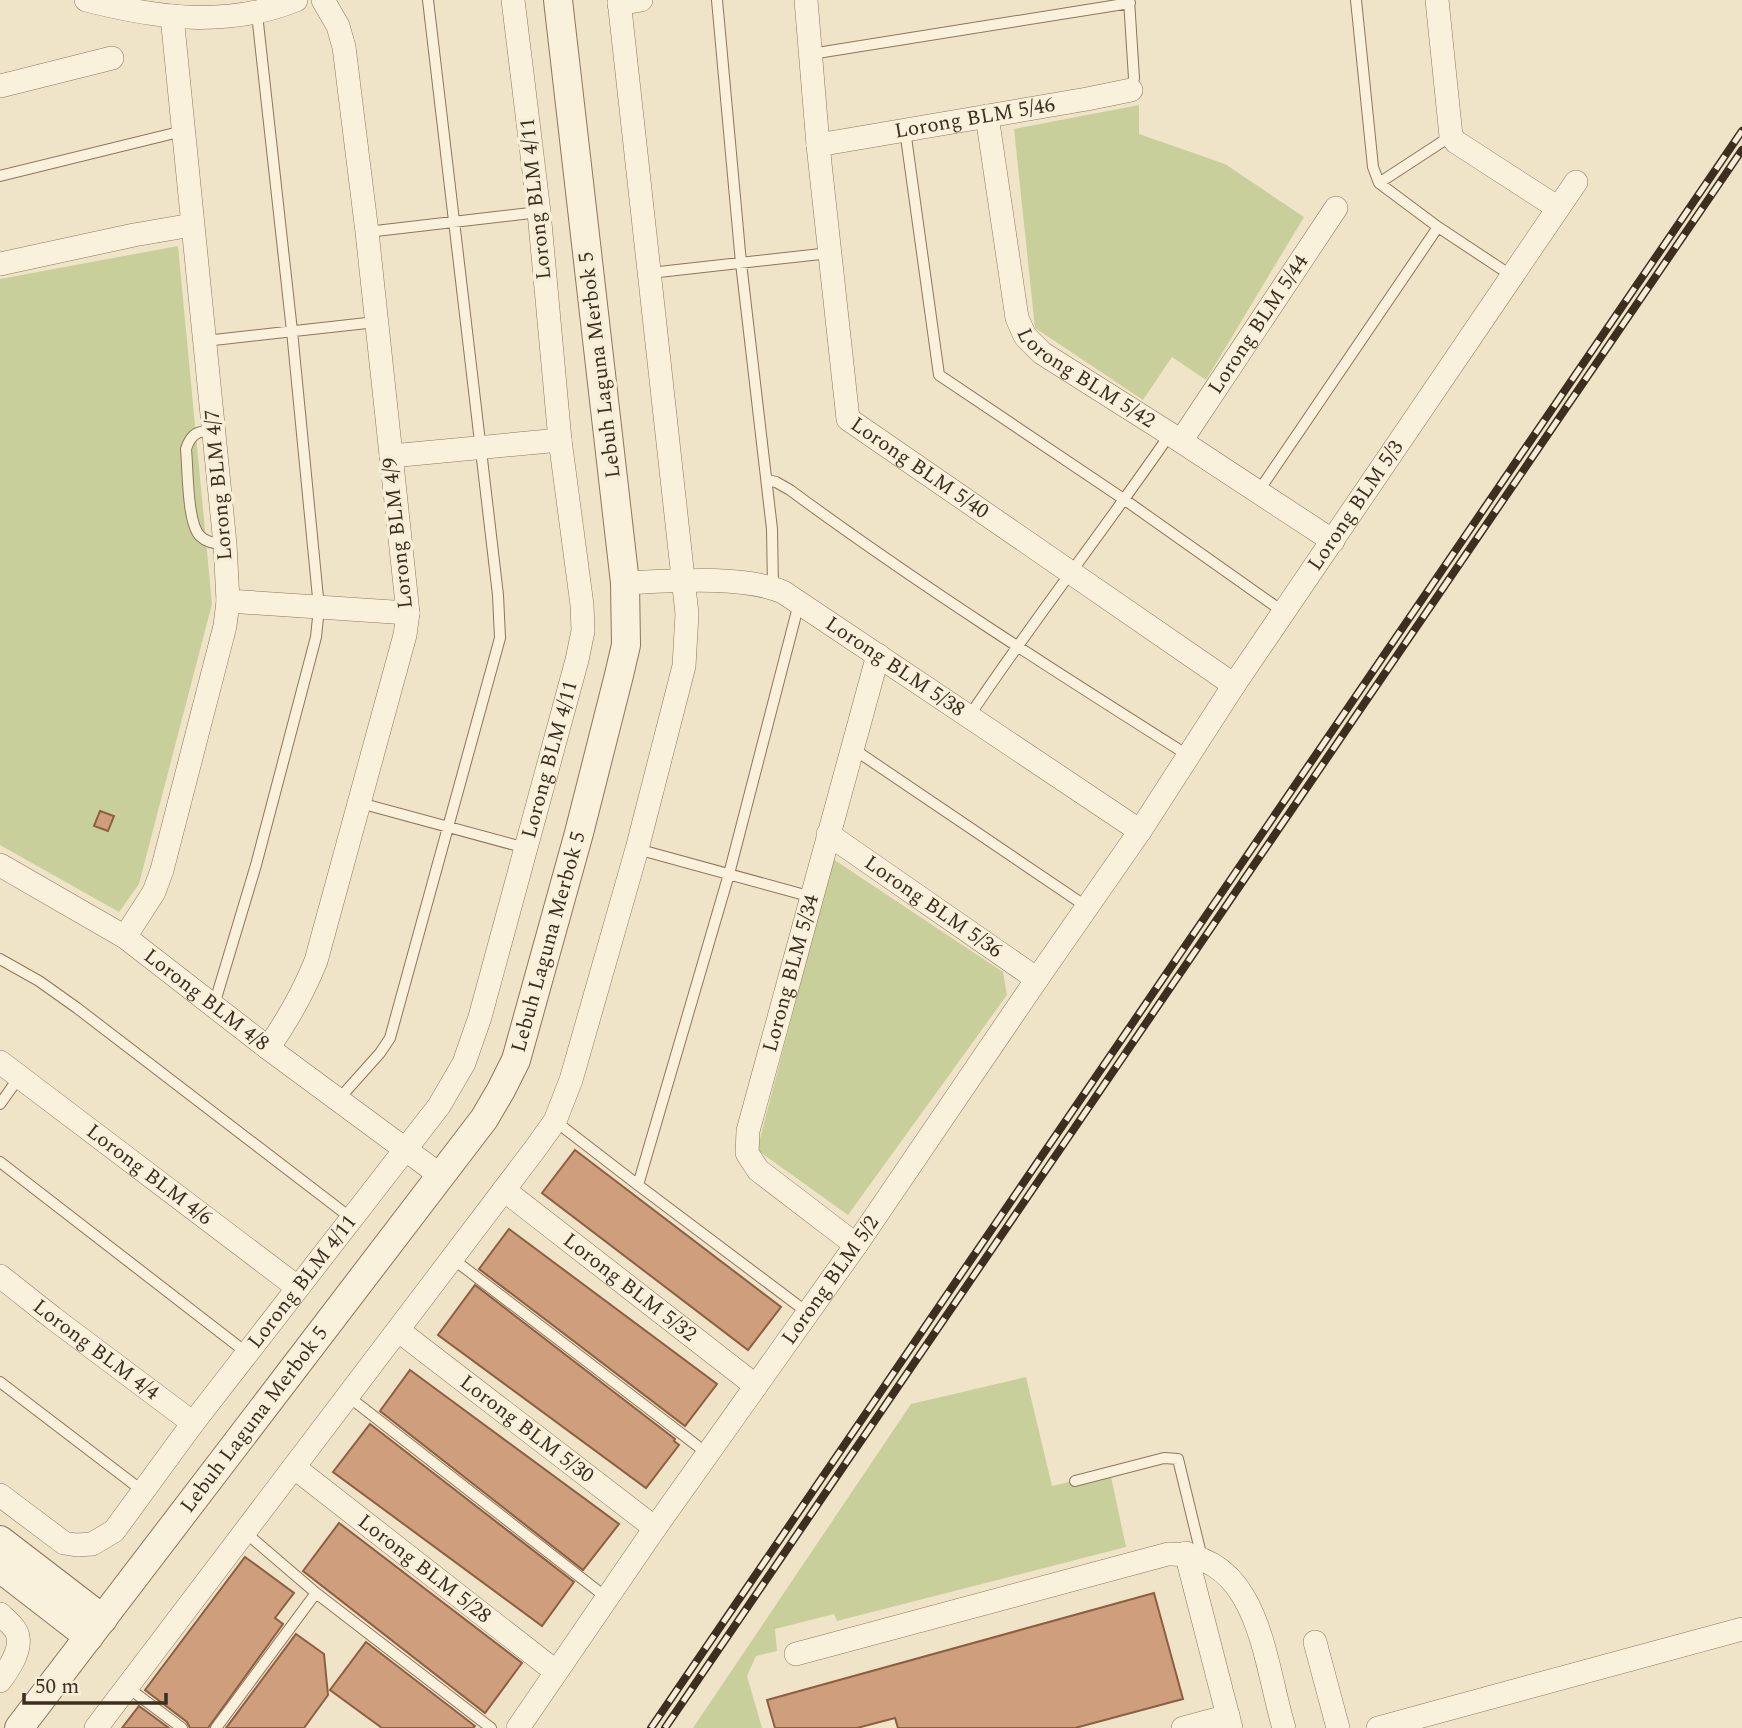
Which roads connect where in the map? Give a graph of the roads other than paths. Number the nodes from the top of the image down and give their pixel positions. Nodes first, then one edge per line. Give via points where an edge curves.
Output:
1 (86, 0) edge
2 (296, 0) edge
3 (323, 0) edge
4 (428, 0) edge
5 (513, 0) edge
6 (558, 0) edge
7 (717, 0) edge
8 (806, 0) edge
9 (1356, 0) edge
10 (1437, 0) edge
11 (626, 1) edge
12 (1129, 1) edge
13 (257, 14) junction
14 (172, 16) junction
15 (811, 54) junction
16 (112, 58) dead end
17 (0, 86) edge
18 (1131, 90) joint
19 (987, 117) junction
20 (905, 130) junction
21 (183, 131) junction
22 (1451, 136) junction
23 (818, 145) junction
24 (0, 176) edge
25 (1576, 182) dead end
26 (1379, 183) junction
27 (1336, 208) dead end
28 (1558, 208) junction
29 (539, 212) junction
30 (453, 222) junction
31 (192, 225) junction
32 (1438, 227) junction
33 (367, 232) junction
34 (830, 253) junction
35 (741, 262) junction
36 (0, 264) edge
37 (650, 273) junction
38 (1512, 276) junction
39 (376, 323) junction
40 (292, 331) junction
41 (205, 341) junction
42 (1176, 438) junction
43 (559, 440) junction
44 (481, 447) junction
45 (391, 456) junction
46 (767, 480) junction
47 (1258, 492) junction
48 (1125, 500) junction
49 (1333, 541) junction
50 (1070, 573) junction
51 (683, 580) junction
52 (625, 583) junction
53 (773, 588) junction
54 (228, 601) junction
55 (799, 603) junction
56 (319, 608) junction
57 (408, 613) junction
58 (1285, 613) junction
59 (1016, 647) junction
60 (878, 655) junction
61 (1234, 685) junction
62 (970, 715) junction
63 (852, 748) junction
64 (1189, 756) junction
65 (360, 803) junction
66 (447, 827) junction
67 (1140, 831) junction
68 (828, 834) junction
69 (526, 848) junction
70 (637, 849) junction
71 (0, 865) edge
72 (729, 874) junction
73 (812, 897) junction
74 (1087, 908) junction
75 (125, 937) junction
76 (0, 959) edge
77 (1037, 979) junction
78 (214, 1005) junction
79 (268, 1048) junction
80 (0, 1062) edge
81 (20, 1076) junction
82 (338, 1100) junction
83 (0, 1104) edge
84 (555, 1121) junction
85 (405, 1149) junction
86 (0, 1162) edge
87 (440, 1175) junction
88 (638, 1185) junction
89 (504, 1190) junction
90 (351, 1218) junction
91 (856, 1245) junction
92 (453, 1259) junction
93 (0, 1276) edge
94 (297, 1287) junction
95 (808, 1313) junction
96 (399, 1331) junction
97 (247, 1353) junction
98 (0, 1382) edge
99 (756, 1386) junction
100 (349, 1397) junction
101 (193, 1423) junction
102 (708, 1454) junction
103 (295, 1468) junction
104 (1075, 1481) dead end
105 (144, 1492) junction
106 (0, 1495) edge
107 (655, 1528) junction
108 (246, 1534) junction
109 (0, 1540) edge
110 (1194, 1556) junction
111 (0, 1568) edge
112 (316, 1593) junction
113 (607, 1598) junction
114 (0, 1614) edge
115 (96, 1628) junction
116 (1742, 1629) edge
117 (1315, 1642) dead end
118 (796, 1654) dead end
119 (555, 1671) junction
120 (0, 1681) edge
121 (127, 1687) junction
122 (1230, 1722) edge
123 (19, 1728) edge
124 (96, 1728) edge
125 (182, 1728) edge
126 (216, 1728) edge
127 (491, 1728) edge
128 (518, 1728) edge
129 (1183, 1728) edge
130 (1284, 1728) edge
131 (1338, 1728) edge
132 (1378, 1728) edge

1 - 14 street
2 - 13 street
3 - 33 street, Lorong BLM 4/9 via 344,47
4 - 30 lane
5 - 29 street, Lorong BLM 4/11
6 - 52 street, Lebuh Laguna Merbok 5
7 - 35 lane
8 - 15 street, Lorong BLM 5/40
9 - 26 lane via 1373,167
10 - 22 street
11 - 37 street
12 - 15 lane
12 - 18 lane
13 - 14 street via 211,19
13 - 40 lane
14 - 21 street, Lorong BLM 4/7
15 - 23 street, Lorong BLM 5/40
16 - 17 street
18 - 19 street, Lorong BLM 5/46
19 - 20 street, Lorong BLM 5/46
19 - 42 street, Lorong BLM 5/42 via 1017,318 1025,336 1042,354
20 - 23 street, Lorong BLM 5/46
20 - 48 lane via 939,375
21 - 24 lane
21 - 31 street, Lorong BLM 4/7
22 - 26 lane
22 - 28 street
23 - 34 street, Lorong BLM 5/40
25 - 28 street, Lorong BLM 5/3
26 - 32 lane
27 - 42 street, Lorong BLM 5/44
28 - 38 street, Lorong BLM 5/3
29 - 30 lane
29 - 43 street, Lorong BLM 4/11
30 - 33 lane
30 - 44 lane
31 - 36 street
31 - 41 street, Lorong BLM 4/7
32 - 38 lane
32 - 47 lane
33 - 39 street, Lorong BLM 4/9
34 - 35 lane
34 - 50 street, Lorong BLM 5/40 via 848,419
35 - 37 lane
35 - 46 lane
37 - 51 street
38 - 49 street, Lorong BLM 5/3
39 - 40 lane
39 - 45 street, Lorong BLM 4/9
40 - 41 lane
40 - 56 lane
41 - 54 street, Lorong BLM 4/7
42 - 47 street, Lorong BLM 5/42
42 - 48 lane
43 - 44 street
43 - 69 street, Lorong BLM 4/11 via 583,631
44 - 45 street
44 - 66 lane via 500,638
45 - 57 street, Lorong BLM 4/9
46 - 53 lane
46 - 59 lane via 790,490
47 - 49 street, Lorong BLM 5/42
48 - 50 lane
48 - 58 lane
49 - 58 street, Lorong BLM 5/3
50 - 59 lane
50 - 61 street, Lorong BLM 5/40
51 - 52 street, Lorong BLM 5/38
51 - 53 street, Lorong BLM 5/38
51 - 70 street via 687,614 684,666
52 - 87 street, Lebuh Laguna Merbok 5 via 626,645 619,676 516,1060 484,1119
53 - 55 street, Lorong BLM 5/38
54 - 56 street
54 - 75 street, Lorong BLM 4/7 via 162,870
55 - 60 street, Lorong BLM 5/38
55 - 72 lane
56 - 57 street
56 - 78 lane via 316,637 256,865
57 - 65 street, Lorong BLM 4/9
58 - 61 street, Lorong BLM 5/3
59 - 62 lane
59 - 64 lane
60 - 62 street, Lorong BLM 5/38
60 - 63 street, Lorong BLM 5/34
61 - 64 street, Lorong BLM 5/3
62 - 67 street, Lorong BLM 5/38
63 - 68 street, Lorong BLM 5/34
63 - 74 lane
64 - 67 street, Lorong BLM 5/3
65 - 66 lane
65 - 79 street, Lorong BLM 4/9 via 316,961 303,994
66 - 69 lane
66 - 82 lane via 390,1038
67 - 74 street, Lorong BLM 5/2
68 - 73 street, Lorong BLM 5/34
68 - 77 street, Lorong BLM 5/36
69 - 85 street, Lorong BLM 4/11 via 464,1063 439,1106
70 - 72 lane
70 - 84 street via 572,1080
71 - 75 street, Lorong BLM 4/8
72 - 73 lane
72 - 88 lane
73 - 91 street, Lorong BLM 5/34 via 748,1131 747,1153 758,1170
74 - 77 street, Lorong BLM 5/2
75 - 78 street, Lorong BLM 4/8
76 - 90 lane via 77,1008
77 - 91 street, Lorong BLM 5/2
78 - 79 street, Lorong BLM 4/8
79 - 82 street, Lorong BLM 4/8
80 - 81 street, Lorong BLM 4/6
81 - 83 lane
81 - 94 street, Lorong BLM 4/6
82 - 85 street, Lorong BLM 4/8
84 - 88 lane
84 - 89 street
85 - 87 street, Lorong BLM 4/8
85 - 90 street, Lorong BLM 4/11
86 - 97 lane
87 - 115 street, Lebuh Laguna Merbok 5
88 - 95 lane
89 - 92 street
89 - 99 street, Lorong BLM 5/32
90 - 94 street, Lorong BLM 4/11
91 - 95 street, Lorong BLM 5/2
92 - 96 street
92 - 102 lane
93 - 101 street, Lorong BLM 4/4
94 - 97 street, Lorong BLM 4/11
95 - 99 street, Lorong BLM 5/2
96 - 100 street
96 - 107 street, Lorong BLM 5/30
97 - 101 street, Lorong BLM 4/11
98 - 105 lane
99 - 102 street, Lorong BLM 5/2
100 - 103 street
100 - 113 lane
101 - 105 street, Lorong BLM 4/11
102 - 107 street, Lorong BLM 5/2
103 - 108 street
103 - 119 street, Lorong BLM 5/28
104 - 110 lane via 1164,1458 1178,1460
105 - 106 street, Lorong BLM 4/11 via 114,1531 92,1544 77,1545 56,1537
107 - 113 street, Lorong BLM 5/2
108 - 112 lane
108 - 121 street
109 - 115 street
110 - 118 street via 1168,1553
110 - 122 street
110 - 130 street via 1224,1572 1246,1598
111 - 115 street
112 - 126 lane
112 - 127 lane
113 - 119 street, Lorong BLM 5/2
114 - 120 street via 19,1637 17,1651
115 - 123 street, Lebuh Laguna Merbok 5
116 - 132 street
117 - 131 street
119 - 128 street, Lorong BLM 5/2
121 - 124 street
121 - 125 lane
122 - 129 street

